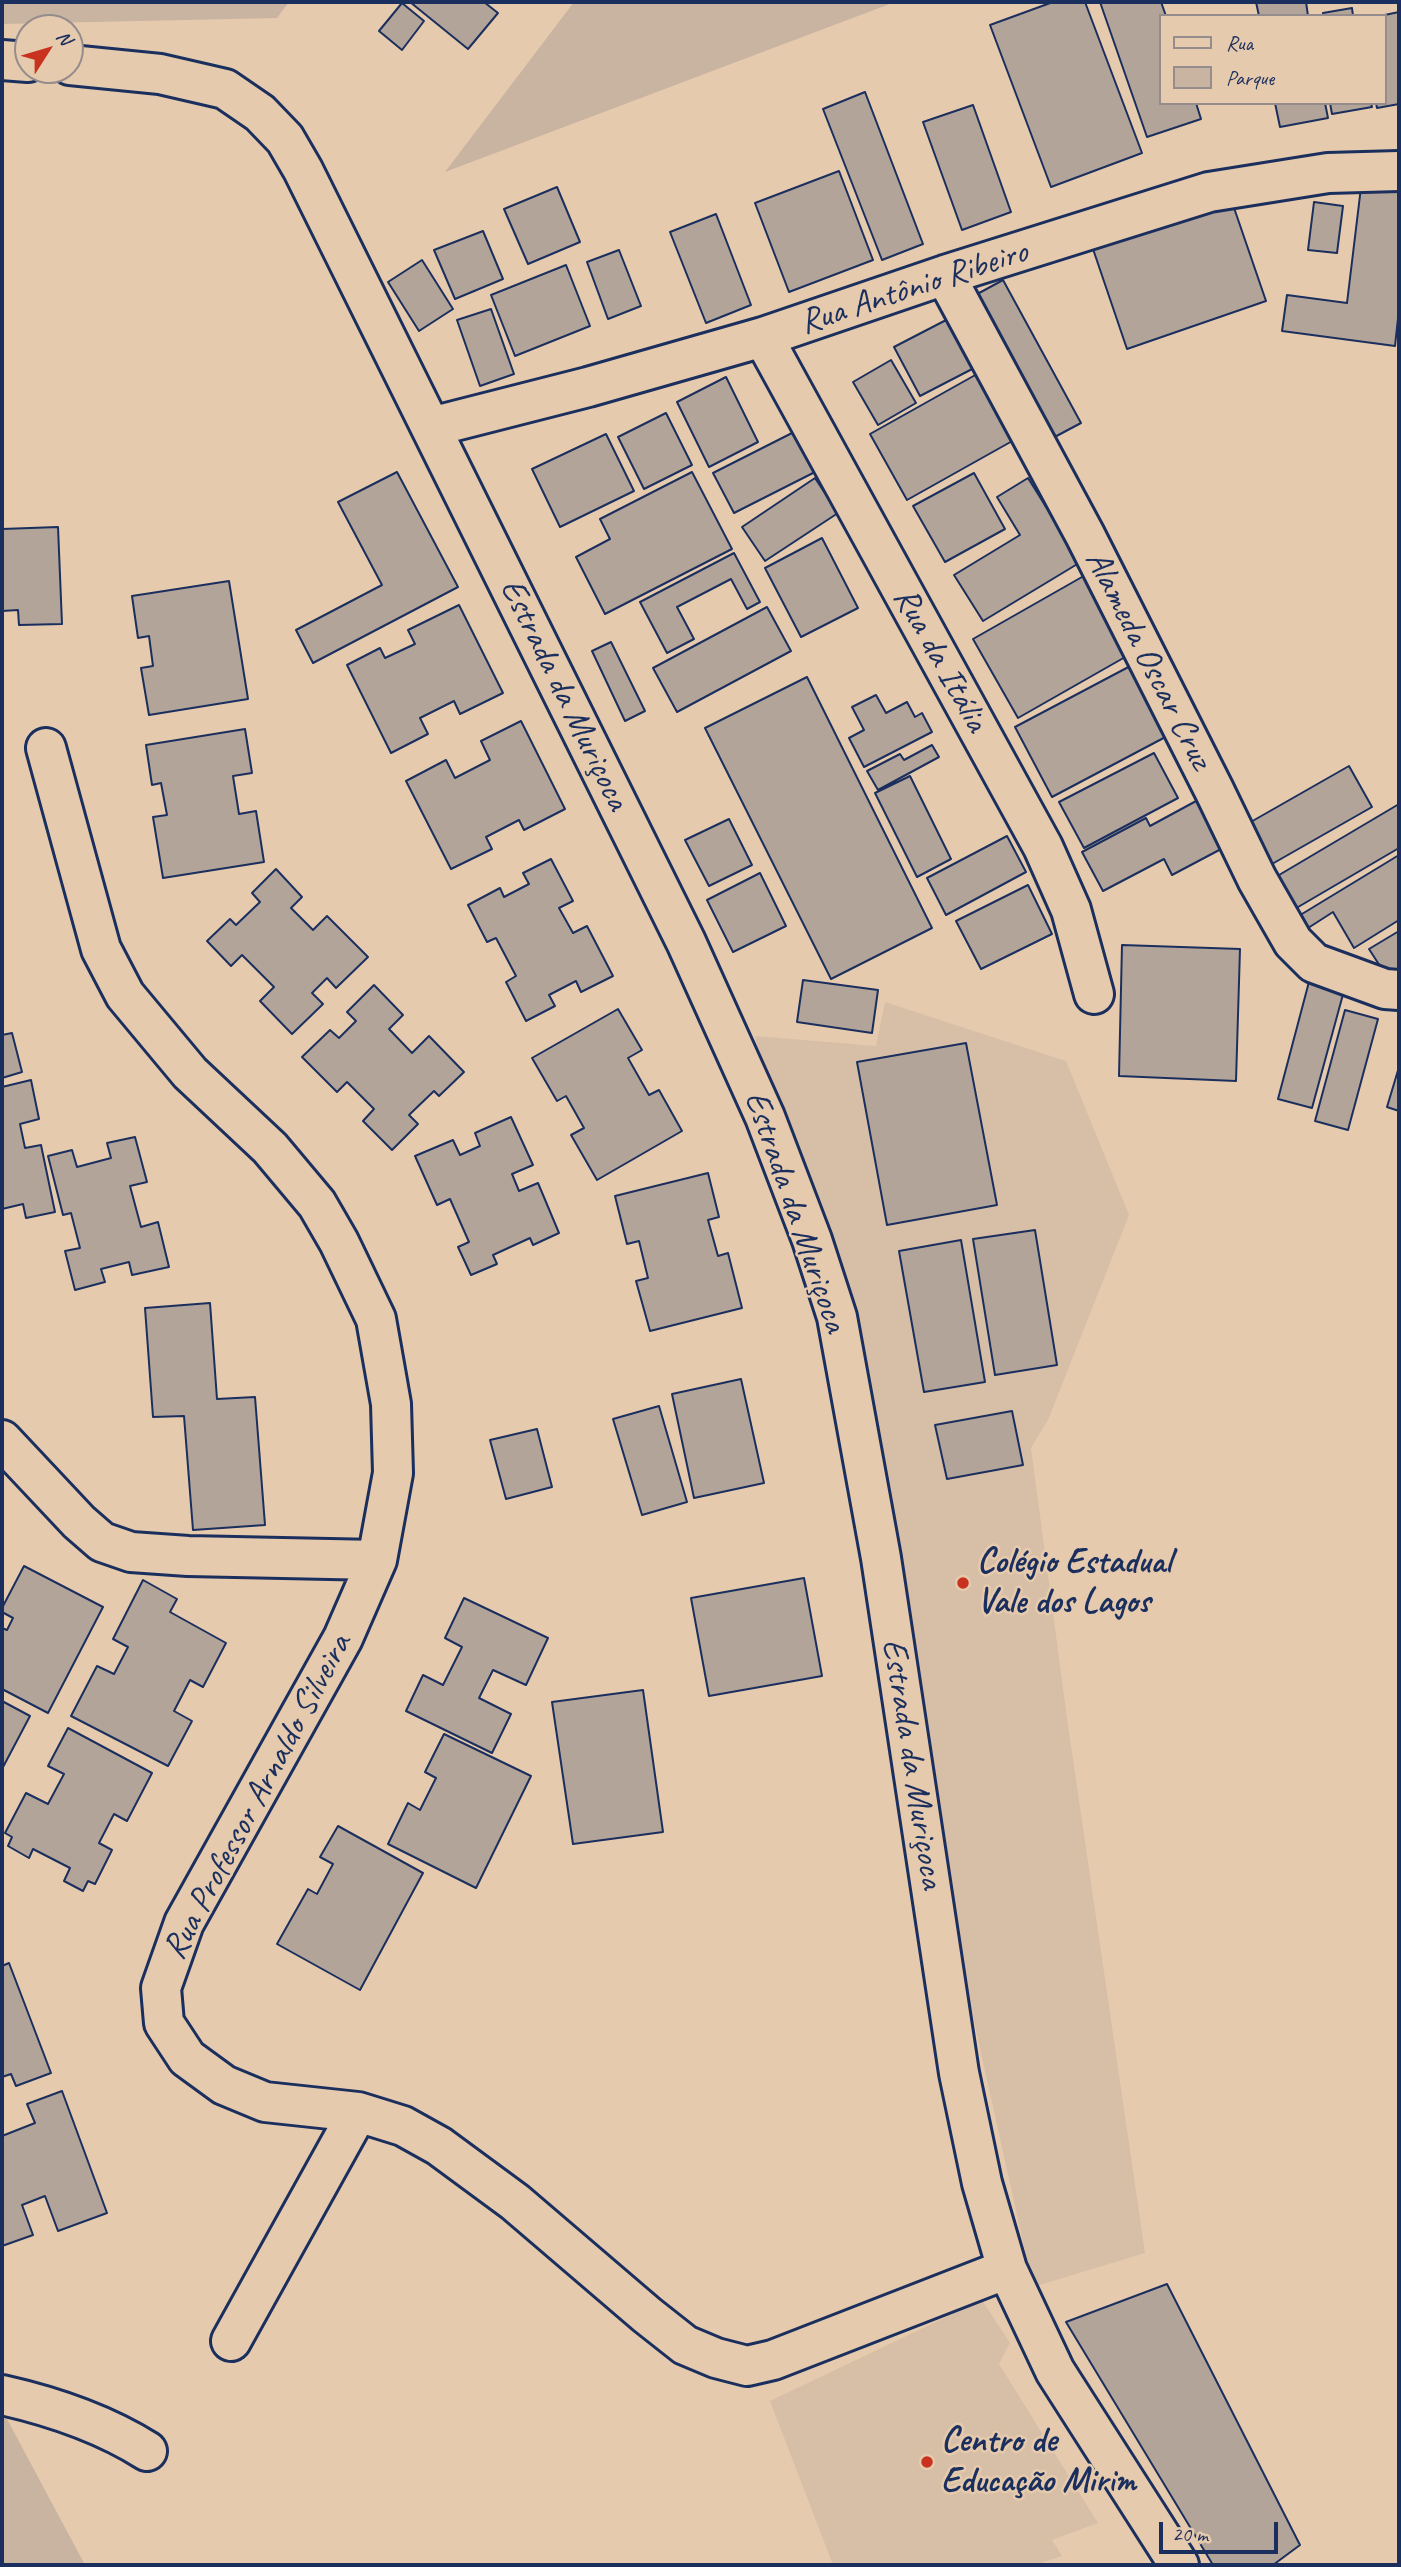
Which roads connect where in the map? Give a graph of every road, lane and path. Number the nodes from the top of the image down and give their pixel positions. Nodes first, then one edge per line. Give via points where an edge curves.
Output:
1 (84, 66) edge
2 (1399, 171) edge
3 (945, 275) junction
4 (763, 337) junction
5 (432, 427) junction
6 (46, 748) dead end
7 (1399, 990) edge
8 (1094, 993) dead end
9 (2, 1440) edge
10 (377, 1560) junction
11 (358, 2112) junction
12 (1007, 2269) junction
13 (231, 2341) dead end
14 (2, 2395) edge
15 (147, 2451) dead end
16 (1179, 2565) edge

1 - 5 street, Estrada da Muriçoca via 160,74 225,89 260,113 285,139 303,170
2 - 3 street, Rua Antônio Ribeiro via 1328,173 1209,192
3 - 4 street, Rua Antônio Ribeiro
3 - 7 street, Alameda Oscar Cruz via 1085,535 1256,879 1293,942 1314,963
4 - 5 street, Rua Antônio Ribeiro
4 - 8 street, Rua da Itália via 1043,846 1071,910
5 - 12 street, Estrada da Muriçoca via 687,942 765,1116 837,1317 881,1558 959,2073 982,2183
6 - 10 street, Rua Professor Arnaldo Silveira via 102,949 125,995 190,1073 270,1148 317,1204 376,1319 391,1404 393,1473
9 - 10 street via 102,1542 131,1552
10 - 11 street, Rua Professor Arnaldo Silveira via 343,1638 184,1923 161,1988 164,2023 187,2058 224,2085 265,2102
11 - 12 street, Rua Professor Arnaldo Silveira via 403,2126 439,2146 515,2202 685,2345 747,2366
11 - 13 street
12 - 16 street, Estrada da Muriçoca via 1055,2371
14 - 15 street via 122,2435

